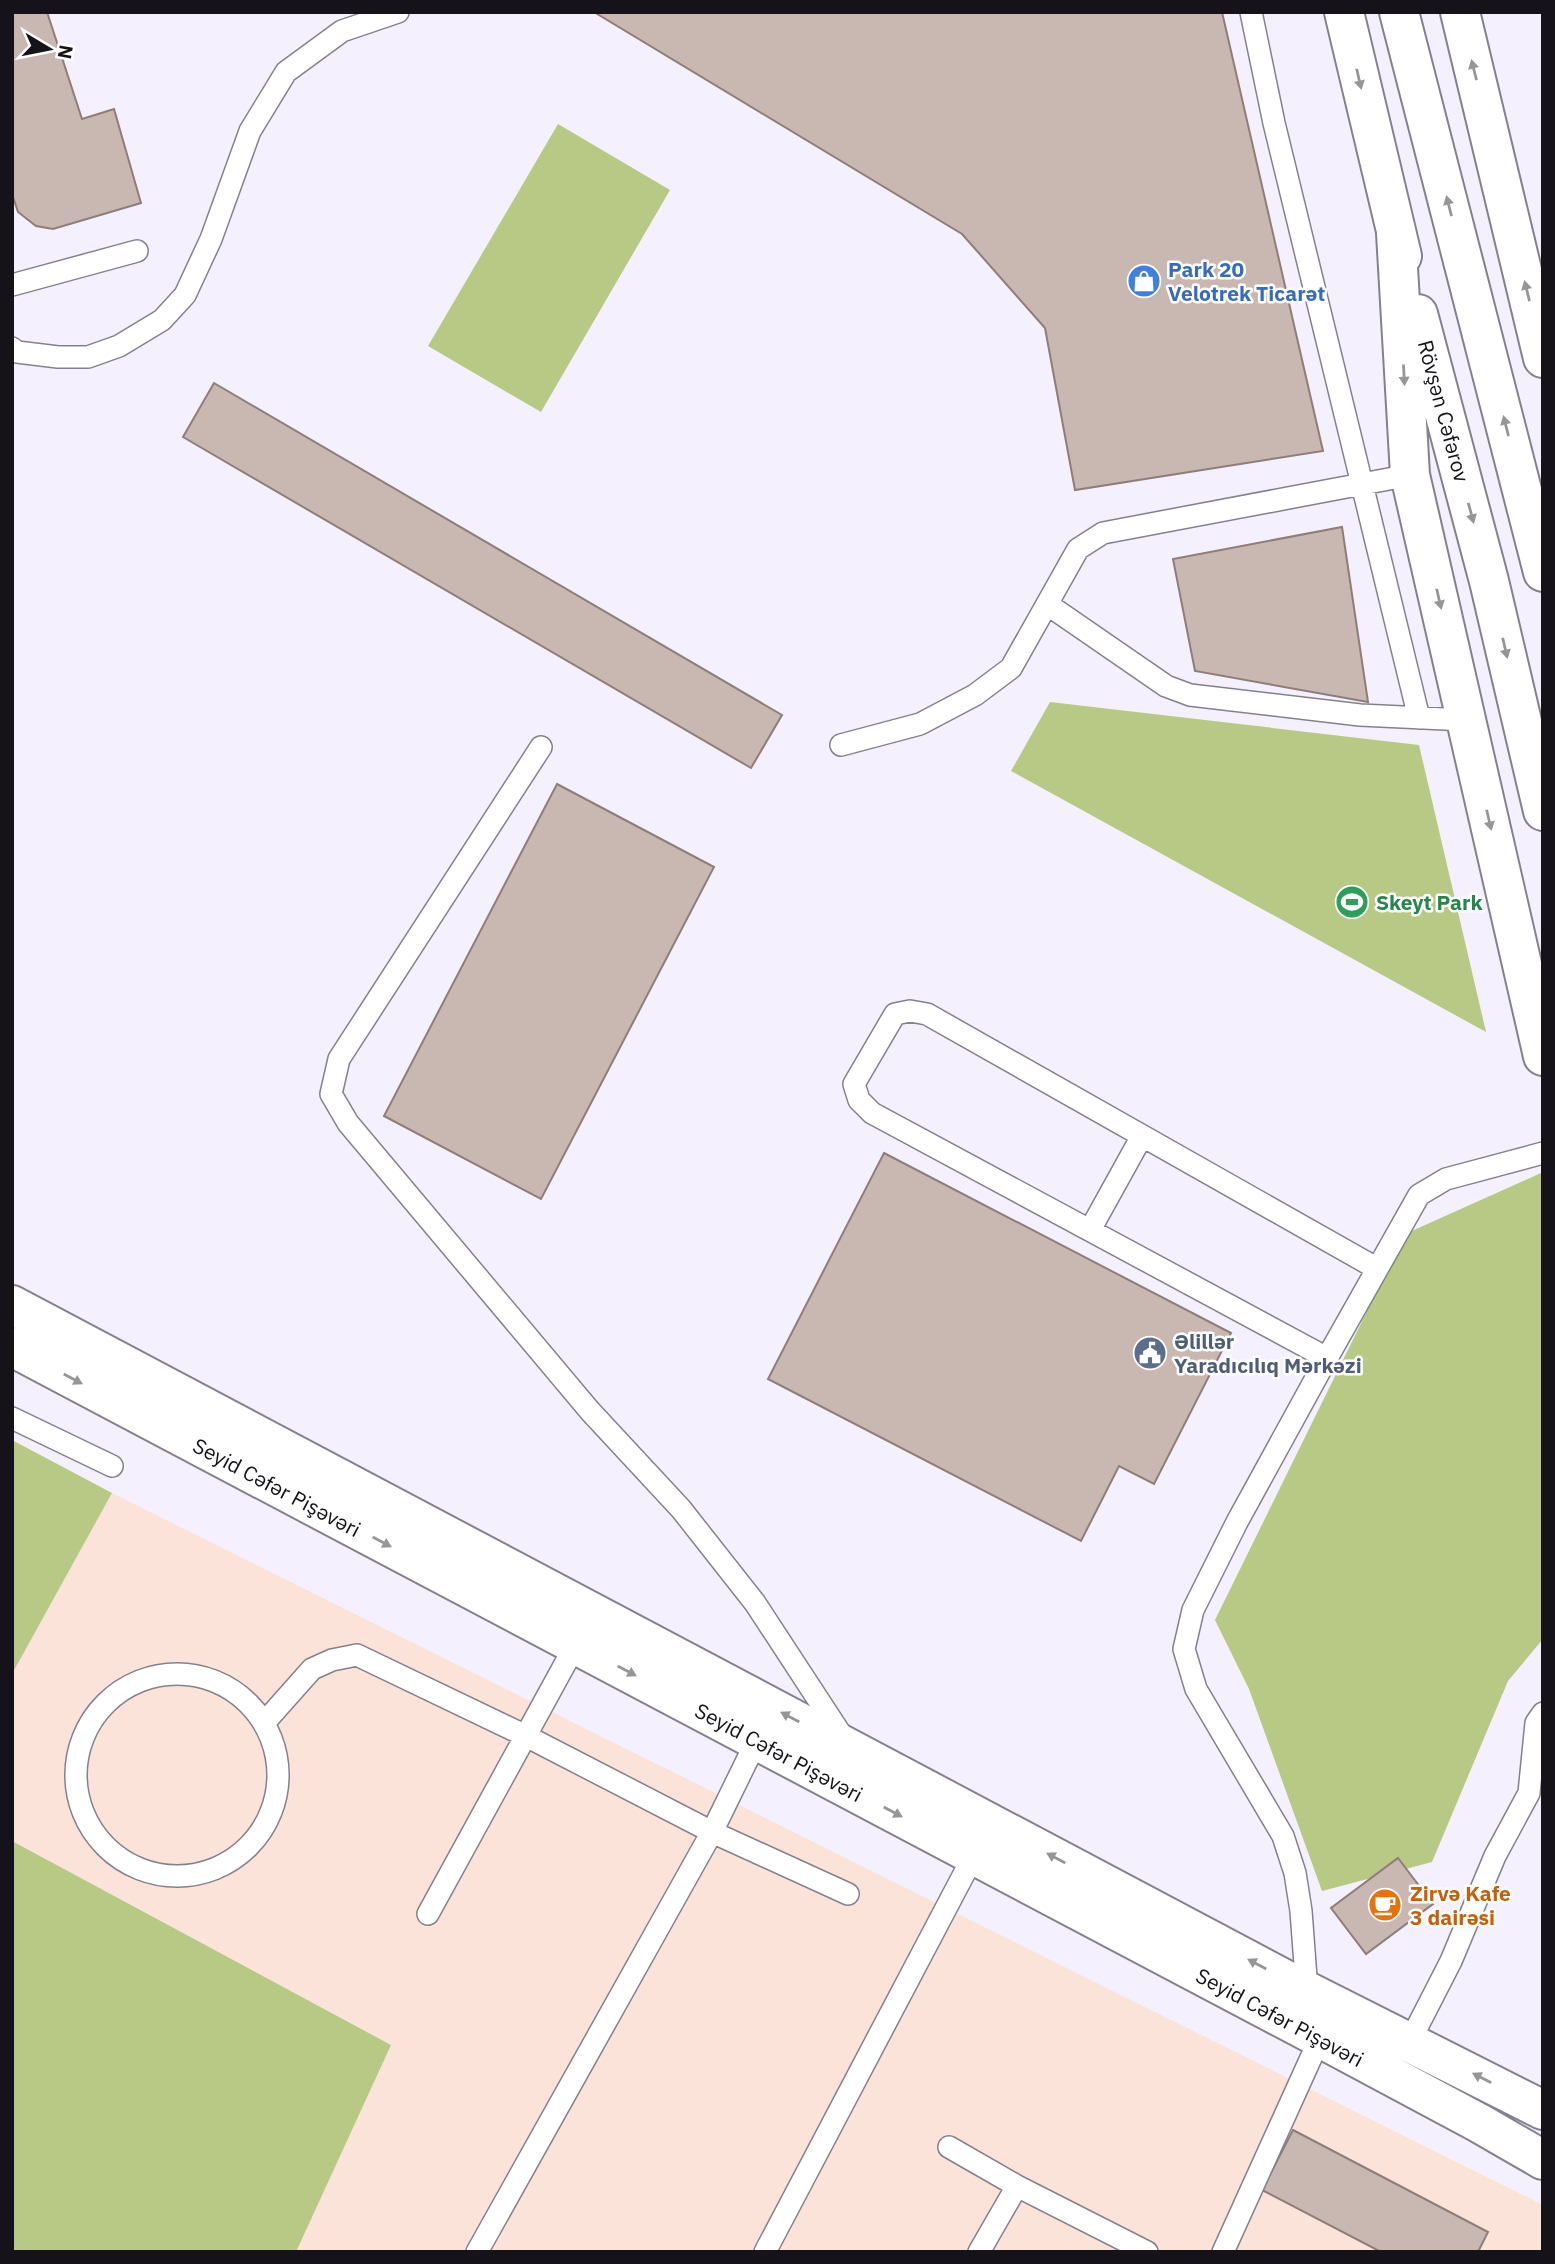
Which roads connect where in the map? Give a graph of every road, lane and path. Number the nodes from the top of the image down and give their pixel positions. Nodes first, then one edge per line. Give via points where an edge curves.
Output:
1 (398, 12) edge
2 (1251, 12) edge
3 (1344, 12) edge
4 (1399, 12) edge
5 (1460, 12) edge
6 (1396, 233) junction
7 (137, 251) dead end
8 (12, 285) edge
9 (12, 348) edge
10 (1543, 358) edge
11 (1410, 475) junction
12 (1362, 485) junction
13 (1542, 568) edge
14 (1047, 604) junction
15 (1419, 718) junction
16 (1466, 720) junction
17 (841, 745) dead end
18 (541, 747) dead end
19 (1543, 811) edge
20 (1543, 1056) edge
21 (1142, 1136) junction
22 (1543, 1153) edge
23 (1090, 1230) junction
24 (1376, 1268) junction
25 (12, 1305) edge
26 (12, 1347) edge
27 (1328, 1358) junction
28 (12, 1418) edge
29 (112, 1466) dead end
30 (576, 1644) junction
31 (1543, 1713) edge
32 (264, 1723) junction
33 (526, 1736) junction
34 (757, 1740) junction
35 (851, 1749) junction
36 (712, 1832) junction
37 (974, 1855) junction
38 (848, 1894) dead end
39 (428, 1914) dead end
40 (1307, 1991) junction
41 (1320, 2038) junction
42 (1410, 2041) junction
43 (1543, 2110) edge
44 (949, 2147) dead end
45 (1543, 2160) edge
46 (1017, 2186) junction
47 (477, 2252) edge
48 (765, 2252) edge
49 (979, 2252) edge
50 (1147, 2252) edge
51 (1223, 2252) edge

1 - 9 lane via 342,31 286,72 250,131 211,239 185,295 162,320 119,346 88,357 58,357
2 - 12 lane
3 -> 6 street, Rövşən Cəfərov
13 -> 4 street
10 -> 5 street
6 -> 11 street
6 -> 19 street, Rövşən Cəfərov via 1489,581
7 - 8 lane
11 - 12 lane
11 -> 16 street
12 - 14 lane via 1103,533 1078,549
12 - 15 lane
14 - 15 lane via 1166,686 1190,695
14 - 17 lane via 1011,668 975,695 920,724
15 - 16 lane
16 -> 20 street
18 - 35 lane via 339,1059 331,1094 348,1123 590,1410 681,1509 755,1602
21 - 23 lane
21 - 23 lane via 927,1014 895,1014 854,1084 859,1100 872,1113
21 - 24 lane
22 - 24 lane via 1446,1179 1419,1195
23 - 27 lane
24 - 27 lane
35 -> 25 street, Seyid Cəfər Pişəvəri
26 -> 30 street, Seyid Cəfər Pişəvəri
27 - 40 lane via 1192,1610 1184,1649 1196,1689 1283,1836 1299,1898
28 - 29 lane
30 - 33 lane
30 -> 34 street, Seyid Cəfər Pişəvəri
31 - 42 lane via 1536,1723 1529,1793
32 - 32 lane via 250,1703 208,1678 160,1674 136,1682 98,1711 77,1756 80,1805 90,1827 105,1846 146,1872 170,1877 195,1875 229,1862 257,1838 277,1794 274,1745
32 - 33 lane via 312,1669 357,1655
33 - 36 lane
33 - 39 lane
34 - 36 lane
34 -> 37 street, Seyid Cəfər Pişəvəri
40 -> 35 street, Seyid Cəfər Pişəvəri
36 - 38 lane
36 - 47 lane
37 - 41 street, Seyid Cəfər Pişəvəri
37 - 48 lane
40 - 42 street, Seyid Cəfər Pişəvəri
41 - 45 street, Seyid Cəfər Pişəvəri
41 - 51 lane
43 -> 42 street, Seyid Cəfər Pişəvəri
44 - 46 lane
46 - 49 lane
46 - 50 lane

